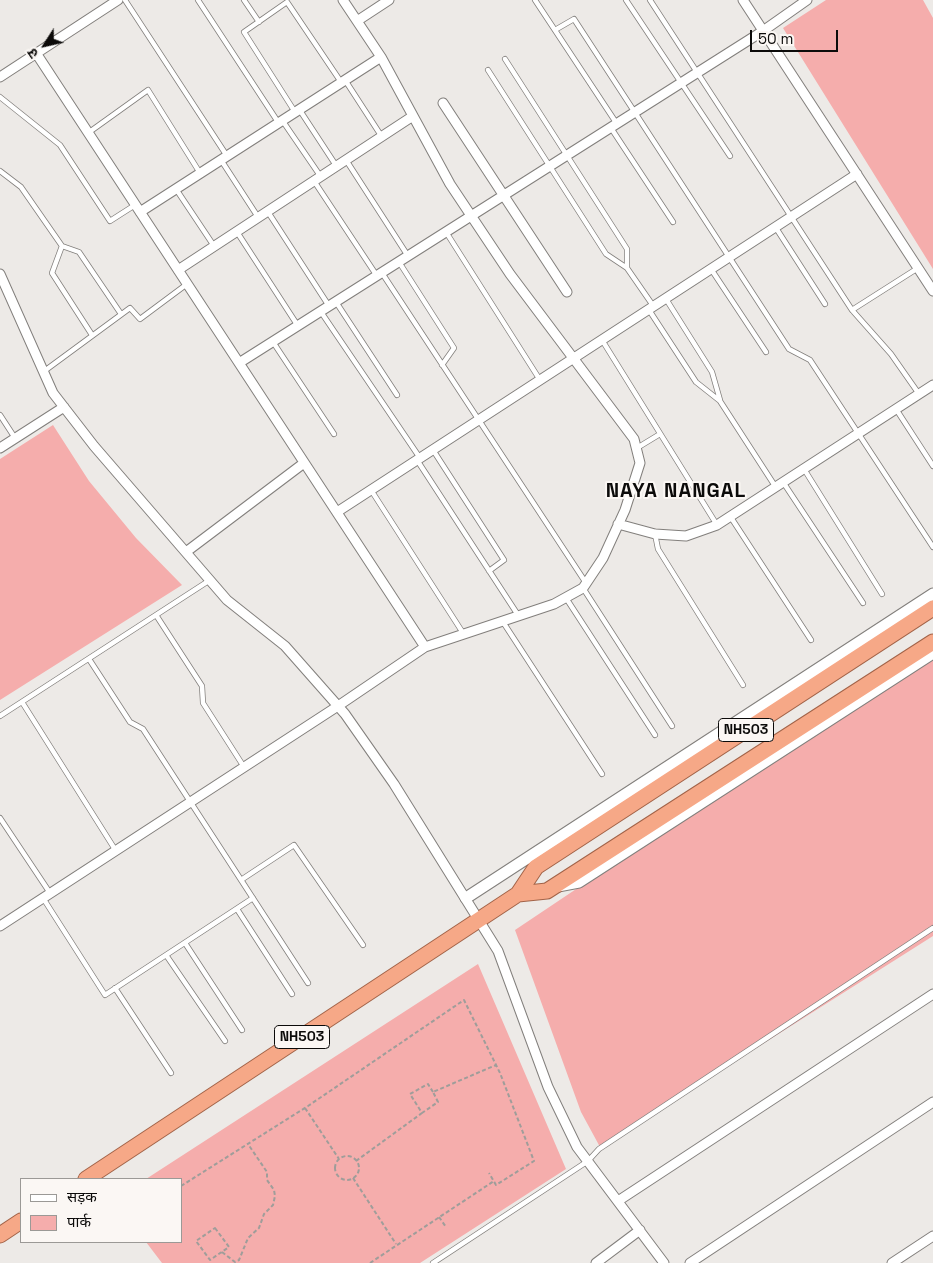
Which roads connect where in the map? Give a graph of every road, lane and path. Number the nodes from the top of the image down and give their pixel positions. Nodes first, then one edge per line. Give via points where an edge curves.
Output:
1 (118, 0) edge
2 (125, 0) edge
3 (198, 0) edge
4 (244, 0) edge
5 (343, 0) edge
6 (389, 0) edge
7 (535, 0) edge
8 (626, 0) edge
9 (650, 0) edge
10 (743, 0) edge
11 (807, 0) edge
12 (378, 3) edge
13 (357, 21) junction
14 (258, 22) junction
15 (555, 30) junction
16 (763, 31) junction
17 (36, 53) junction
18 (381, 57) junction
19 (505, 59) dead end
20 (488, 70) dead end
21 (697, 73) junction
22 (0, 76) edge
23 (343, 81) junction
24 (681, 84) junction
25 (0, 97) edge
26 (443, 103) dead end
27 (297, 110) junction
28 (635, 113) junction
29 (413, 116) junction
30 (280, 121) junction
31 (614, 126) junction
32 (88, 133) junction
33 (382, 137) junction
34 (567, 156) junction
35 (730, 156) dead end
36 (224, 158) junction
37 (346, 160) junction
38 (337, 166) junction
39 (549, 167) junction
40 (0, 171) edge
41 (200, 173) junction
42 (857, 174) junction
43 (318, 179) junction
44 (176, 189) junction
45 (504, 196) junction
46 (137, 208) junction
47 (268, 212) junction
48 (471, 216) junction
49 (792, 216) junction
50 (258, 218) junction
51 (673, 222) dead end
52 (775, 227) junction
53 (237, 232) junction
54 (446, 232) junction
55 (62, 246) junction
56 (214, 247) junction
57 (408, 256) junction
58 (730, 257) junction
59 (399, 262) junction
60 (627, 268) junction
61 (918, 268) junction
62 (711, 269) junction
63 (178, 270) junction
64 (0, 274) edge
65 (379, 274) junction
66 (187, 284) junction
67 (933, 291) edge
68 (567, 292) dead end
69 (666, 299) junction
70 (332, 304) junction
71 (825, 304) dead end
72 (651, 308) junction
73 (852, 310) junction
74 (321, 312) junction
75 (121, 314) junction
76 (298, 326) junction
77 (92, 335) junction
78 (602, 340) junction
79 (273, 342) junction
80 (766, 352) dead end
81 (574, 358) junction
82 (239, 363) junction
83 (442, 365) junction
84 (43, 372) junction
85 (540, 380) junction
86 (933, 385) edge
87 (919, 394) junction
88 (397, 395) dead end
89 (720, 401) junction
90 (64, 407) junction
91 (896, 410) junction
92 (0, 415) edge
93 (478, 420) junction
94 (334, 434) dead end
95 (660, 434) junction
96 (858, 434) junction
97 (15, 438) junction
98 (0, 448) edge
99 (636, 448) junction
100 (432, 450) junction
101 (418, 459) junction
102 (304, 463) junction
103 (933, 466) edge
104 (804, 468) junction
105 (779, 483) junction
106 (371, 490) junction
107 (337, 512) junction
108 (730, 516) junction
109 (618, 524) junction
110 (717, 526) junction
111 (655, 534) junction
112 (933, 547) edge
113 (186, 552) junction
114 (489, 570) junction
115 (210, 580) junction
116 (584, 586) junction
117 (882, 594) dead end
118 (933, 594) edge
119 (566, 598) junction
120 (862, 603) dead end
121 (933, 608) edge
122 (156, 615) junction
123 (518, 616) junction
124 (502, 620) junction
125 (463, 633) junction
126 (811, 640) dead end
127 (933, 642) edge
128 (425, 647) junction
129 (933, 653) edge
130 (90, 659) junction
131 (743, 685) dead end
132 (22, 702) junction
133 (338, 706) junction
134 (0, 716) edge
135 (672, 726) dead end
136 (655, 735) dead end
137 (244, 767) junction
138 (602, 774) dead end
139 (190, 802) junction
140 (0, 818) edge
141 (550, 843) junction
142 (116, 851) junction
143 (540, 864) junction
144 (241, 880) junction
145 (554, 887) junction
146 (518, 894) junction
147 (46, 896) junction
148 (253, 898) junction
149 (466, 898) junction
150 (237, 909) junction
151 (480, 920) junction
152 (0, 926) edge
153 (933, 928) edge
154 (185, 943) junction
155 (363, 945) dead end
156 (166, 955) junction
157 (308, 983) dead end
158 (115, 988) junction
159 (292, 994) dead end
160 (933, 994) edge
161 (242, 1030) dead end
162 (225, 1040) dead end
163 (496, 1065) junction
164 (171, 1073) dead end
165 (434, 1092) junction
166 (933, 1102) edge
167 (305, 1108) junction
168 (422, 1113) junction
169 (248, 1144) junction
170 (339, 1159) junction
171 (356, 1161) junction
172 (588, 1161) junction
173 (489, 1173) dead end
174 (88, 1178) edge
175 (352, 1178) junction
176 (494, 1181) junction
177 (182, 1185) edge
178 (618, 1201) junction
179 (439, 1216) junction
180 (20, 1222) edge
181 (446, 1226) dead end
182 (640, 1230) junction
183 (0, 1235) edge
184 (933, 1236) edge
185 (396, 1244) junction
186 (222, 1252) junction
187 (370, 1263) edge
188 (433, 1263) edge
189 (596, 1263) edge
190 (664, 1263) edge
191 (690, 1263) edge
192 (892, 1263) edge

1 - 17 street
2 - 36 lane
3 - 30 lane
4 - 14 lane
5 - 13 street
6 - 12 street
7 - 15 lane
8 - 24 lane
9 - 21 lane
10 - 16 street
11 - 16 street
12 - 13 street
13 - 18 street
14 - 23 lane via 288,2
14 - 27 lane via 244,32
15 - 28 lane via 574,18
15 - 31 lane
16 - 21 street
16 - 42 street
17 - 22 street
17 - 32 street
18 - 23 street
18 - 29 street
19 - 34 lane
20 - 39 lane
21 - 24 street
21 - 49 lane
23 - 27 street
23 - 33 lane
24 - 28 street
24 - 35 lane
25 - 46 lane via 60,145 110,221
26 - 45 street
27 - 30 street
27 - 38 lane
28 - 31 street
28 - 58 lane
29 - 33 street
29 - 48 street
30 - 36 street
30 - 43 lane
31 - 34 street
31 - 51 lane
32 - 41 lane via 148,90
32 - 46 street
33 - 37 street
34 - 39 street
34 - 60 lane via 627,249
36 - 41 street
36 - 50 lane
37 - 38 street
37 - 57 lane
38 - 43 street
39 - 45 street
39 - 60 lane via 606,254
40 - 55 lane via 22,188
41 - 44 street
42 - 49 street
42 - 61 street
43 - 47 street
43 - 65 lane
44 - 46 street
44 - 56 lane
45 - 48 street
45 - 68 street
46 - 63 street
47 - 50 street
47 - 70 lane
48 - 54 street
48 - 81 street
49 - 52 street
49 - 73 lane
50 - 53 street
52 - 58 street
52 - 71 lane
53 - 56 street
53 - 76 lane
54 - 57 street
54 - 85 lane
55 - 75 lane via 79,252
55 - 77 lane via 52,273
56 - 63 street
57 - 59 street
58 - 62 street
58 - 96 lane via 789,349 810,360
59 - 65 street
59 - 83 lane via 454,348
60 - 72 lane
61 - 67 street
61 - 73 lane
62 - 69 street
62 - 80 lane
63 - 66 street
64 - 84 street
65 - 70 street
65 - 83 lane
66 - 75 lane via 140,319 130,308
66 - 82 street
69 - 72 street
69 - 89 lane via 712,372
70 - 74 street
70 - 88 lane
72 - 78 street
72 - 89 lane via 696,382
73 - 87 lane via 891,354
74 - 76 street
74 - 101 lane
75 - 77 lane
76 - 79 street
77 - 84 lane
78 - 81 street
78 - 95 lane
79 - 82 street
79 - 94 lane
81 - 85 street
81 - 99 street via 634,440
82 - 102 street
83 - 93 lane
84 - 90 street
85 - 93 street
86 - 87 street
87 - 91 street
89 - 105 lane
90 - 97 street
90 - 113 street
91 - 96 street
91 - 103 lane
92 - 97 lane
93 - 100 street
93 - 116 lane
95 - 99 lane
95 - 110 lane
96 - 104 street
96 - 112 lane
97 - 98 street
99 - 109 street via 640,463
100 - 101 street
100 - 114 lane via 504,560
101 - 106 street
101 - 114 lane
102 - 107 street
102 - 113 street
104 - 105 street
104 - 117 lane
105 - 108 street
105 - 120 lane
106 - 107 street
106 - 125 lane
107 - 128 street
108 - 110 street
108 - 126 lane
109 - 111 street
109 - 116 street via 603,558
110 - 111 street via 686,536
111 - 131 lane via 658,550
113 - 115 street
114 - 123 lane
115 - 122 lane
115 - 133 street via 227,600 285,646
116 - 119 street
116 - 135 lane
118 - 141 street
119 - 123 street
119 - 136 lane
121 - 143 highway, NH503
122 - 130 lane
122 - 137 lane via 202,686 203,703
123 - 124 street
124 - 125 street
124 - 138 lane
125 - 128 street
127 - 145 highway, NH503
128 - 133 street
129 - 145 street via 579,882
130 - 132 lane
130 - 139 lane via 130,722 142,729
132 - 134 lane
132 - 142 lane
133 - 137 street
133 - 149 street via 394,784
137 - 139 street
139 - 142 street
139 - 144 lane
140 - 147 lane
141 - 143 street
141 - 149 street
142 - 147 street
143 - 146 highway, NH503
144 - 148 lane
144 - 155 lane via 294,845
145 - 146 highway, NH503
146 - 151 highway, NH503
147 - 152 street
147 - 158 lane via 105,995
148 - 150 lane
148 - 157 lane
149 - 151 street
150 - 154 lane
150 - 159 lane
151 - 172 street via 498,951 548,1087 577,1147
151 - 174 highway, NH503
153 - 172 lane via 599,1149
154 - 156 lane
154 - 161 lane
156 - 158 lane
156 - 162 lane
158 - 164 lane
160 - 178 street
163 - 165 path
163 - 167 path via 464,1000
163 - 176 path via 534,1161 496,1185
165 - 168 path via 438,1102
165 - 168 path via 428,1084 410,1094
166 - 191 street
167 - 169 path
167 - 170 path
168 - 171 path
169 - 177 path
169 - 186 path via 267,1172 267,1180 275,1196 273,1205 264,1214 259,1228 248,1238 239,1260 235,1262
170 - 171 path via 346,1156
170 - 175 path via 335,1169 338,1176 345,1180
171 - 175 path via 358,1172
172 - 178 street
172 - 188 lane
173 - 176 path
175 - 185 path
176 - 179 path
178 - 182 street
179 - 181 path
179 - 185 path
180 - 183 highway
182 - 189 street
182 - 190 street
184 - 192 street
185 - 187 path
186 - 186 path via 210,1260 196,1241 215,1228 229,1247

